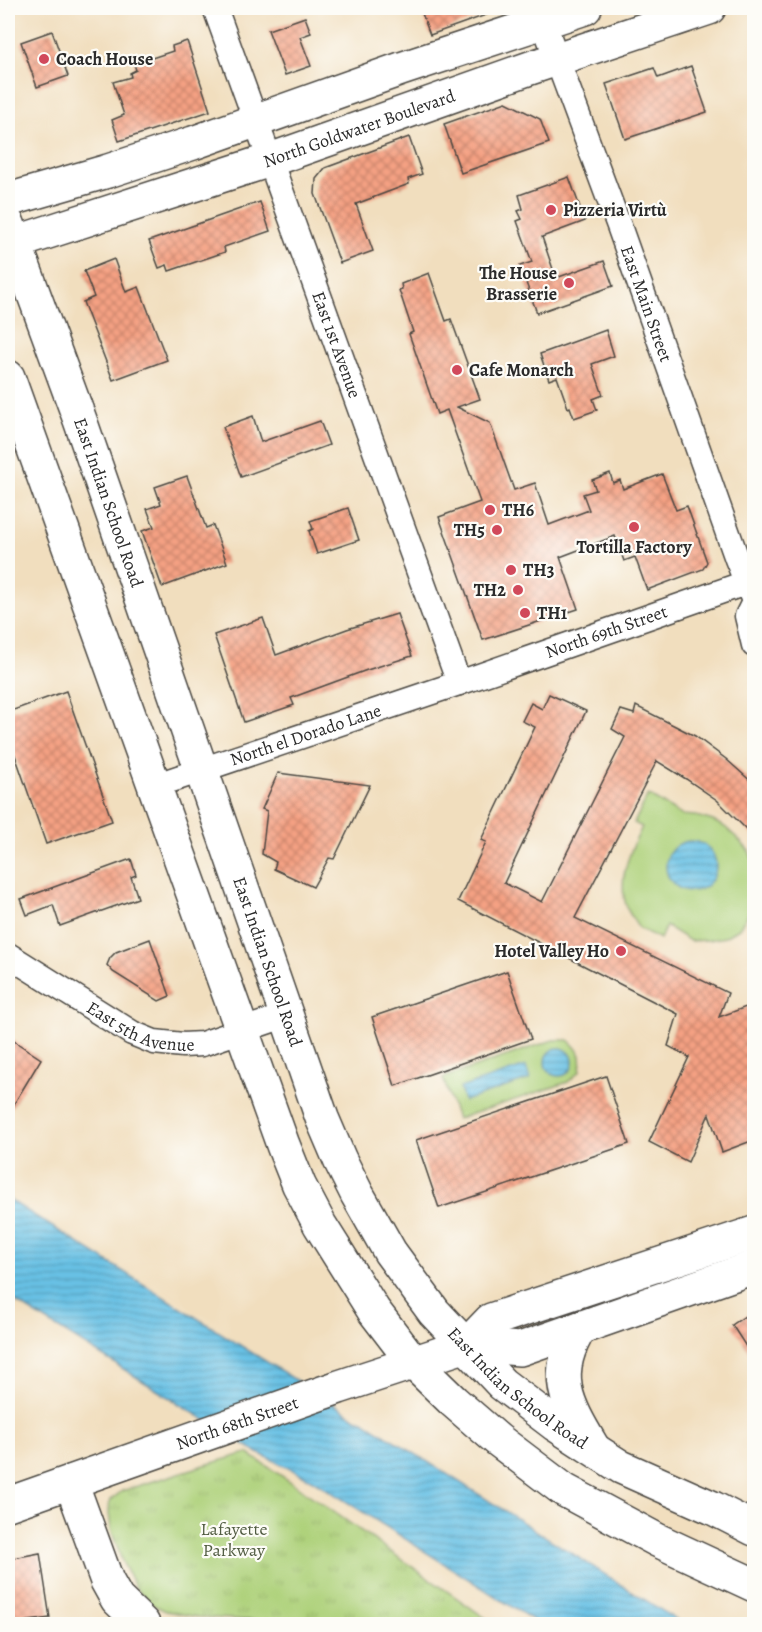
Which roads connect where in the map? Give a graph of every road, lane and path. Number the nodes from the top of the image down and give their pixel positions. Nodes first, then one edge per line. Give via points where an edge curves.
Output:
1 (215, 8) edge
2 (585, 8) edge
3 (709, 8) edge
4 (541, 14) edge
5 (557, 59) junction
6 (256, 122) junction
7 (270, 160) junction
8 (8, 200) edge
9 (10, 237) edge
10 (8, 377) edge
11 (753, 591) edge
12 (754, 645) edge
13 (459, 683) junction
14 (202, 769) junction
15 (154, 786) junction
16 (8, 955) edge
17 (286, 1015) junction
18 (242, 1030) junction
19 (754, 1233) edge
20 (754, 1267) edge
21 (580, 1328) junction
22 (467, 1345) junction
23 (413, 1362) junction
24 (594, 1450) junction
25 (71, 1482) junction
26 (8, 1504) edge
27 (754, 1529) edge
28 (754, 1585) edge
29 (143, 1624) edge

1 - 6 street, East 1st Avenue
2 - 4 main road
3 - 5 main road, North Goldwater Boulevard
4 - 5 street, East Main Street
4 - 6 main road
5 - 7 main road, North Goldwater Boulevard
5 - 11 street, East Main Street via 737,559
6 - 7 street, East 1st Avenue
6 - 8 main road
7 - 9 main road, North Goldwater Boulevard
7 - 13 street, East 1st Avenue
9 - 14 main road, East Indian School Road via 84,430
10 - 15 main road
11 - 12 street via 747,616
11 - 13 street, North 69th Street
13 - 14 street, North el Dorado Lane
14 - 15 street, North el Dorado Lane
14 - 17 main road, East Indian School Road
15 - 18 main road
16 - 18 street, East 5th Avenue via 132,1033 154,1042 202,1044
17 - 18 street, East 5th Avenue
17 - 22 main road, East Indian School Road via 329,1135 357,1194 390,1252 434,1312
18 - 23 main road via 299,1185 374,1311
19 - 22 main road, North 68th Street via 491,1320
20 - 21 main road, North 68th Street
21 - 22 main road, North 68th Street via 520,1349
21 - 24 main road via 566,1357 566,1392
22 - 23 main road, North 68th Street
22 - 24 main road, East Indian School Road via 502,1384
23 - 25 main road, North 68th Street
23 - 28 main road via 498,1440 564,1490 657,1540
24 - 27 main road, East Indian School Road via 621,1467
25 - 26 main road, North 68th Street
25 - 29 main road via 107,1581 117,1599

